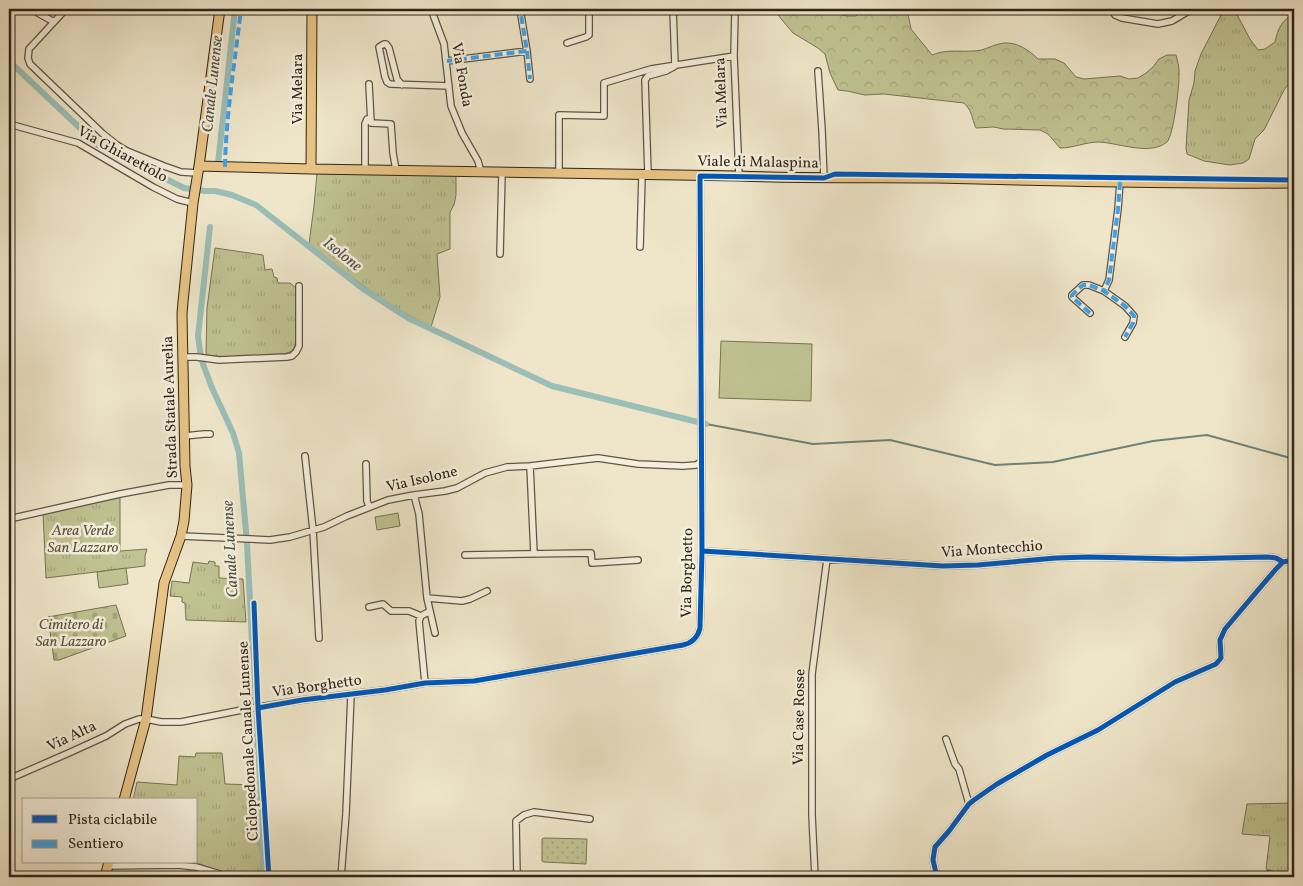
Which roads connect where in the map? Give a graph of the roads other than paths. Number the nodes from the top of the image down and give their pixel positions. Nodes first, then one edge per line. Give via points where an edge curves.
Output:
1 (37, 9) edge
2 (66, 9) edge
3 (220, 9) edge
4 (312, 9) edge
5 (431, 9) edge
6 (520, 9) edge
7 (589, 9) edge
8 (673, 9) edge
9 (735, 9) edge
10 (1112, 9) edge
11 (1192, 9) edge
12 (54, 22) junction
13 (567, 44) dead end
14 (526, 51) junction
15 (734, 56) junction
16 (446, 60) junction
17 (675, 66) junction
18 (818, 71) dead end
19 (530, 79) dead end
20 (368, 84) dead end
21 (402, 85) junction
22 (448, 86) junction
23 (371, 119) junction
24 (9, 124) edge
25 (311, 169) junction
26 (365, 170) junction
27 (396, 170) junction
28 (198, 171) junction
29 (481, 172) junction
30 (502, 172) junction
31 (559, 174) junction
32 (645, 175) junction
33 (700, 176) junction
34 (739, 176) junction
35 (824, 178) junction
36 (1120, 182) junction
37 (1294, 183) edge
38 (193, 201) junction
39 (640, 246) dead end
40 (500, 254) dead end
41 (299, 286) dead end
42 (1104, 290) junction
43 (1090, 313) dead end
44 (1126, 337) dead end
45 (183, 357) junction
46 (210, 434) dead end
47 (185, 436) junction
48 (305, 456) dead end
49 (701, 462) junction
50 (366, 464) dead end
51 (530, 466) junction
52 (187, 485) junction
53 (414, 495) junction
54 (369, 506) junction
55 (9, 519) edge
56 (313, 530) junction
57 (181, 536) junction
58 (702, 550) junction
59 (534, 554) junction
60 (465, 555) dead end
61 (827, 559) junction
62 (638, 560) dead end
63 (1294, 560) edge
64 (1284, 562) junction
65 (487, 591) dead end
66 (427, 598) junction
67 (369, 607) dead end
68 (430, 611) junction
69 (421, 616) junction
70 (435, 633) dead end
71 (319, 638) dead end
72 (425, 682) junction
73 (351, 695) junction
74 (146, 718) junction
75 (946, 739) dead end
76 (9, 779) edge
77 (125, 798) edge
78 (969, 804) junction
79 (590, 819) dead end
80 (108, 864) edge
81 (105, 877) edge
82 (230, 877) edge
83 (341, 877) edge
84 (517, 877) edge
85 (815, 877) edge
86 (937, 877) edge
87 (1264, 877) edge
88 (1279, 877) edge

1 - 12 street via 38,13
2 - 12 street
3 - 28 main road, Strada Statale Aurelia
4 - 25 main road, Via Melara
5 - 16 street, Via Fonda via 444,44
6 - 14 street
7 - 13 street via 589,34
8 - 17 street
9 - 15 street, Via Melara
10 - 11 street via 1122,18 1158,24 1172,21
12 - 28 street via 29,49 30,64 117,145 181,172
14 - 16 street
14 - 19 street
15 - 17 street
15 - 34 street, Via Melara
16 - 22 street, Via Fonda
17 - 31 street via 650,69 604,83 604,116 559,115
17 - 32 street via 645,80
18 - 35 street
20 - 23 street
21 - 21 street via 397,79 389,48 386,44 380,45 387,82
21 - 22 street
22 - 29 street, Via Fonda via 451,106
23 - 26 street via 367,119 365,124
23 - 27 street via 371,123 391,124
24 - 38 street, Via Ghiarettolo via 78,143 161,191 177,199
25 - 26 main road, Viale di Malaspina
25 - 28 main road, Viale di Malaspina via 218,167
26 - 27 main road, Viale di Malaspina
27 - 29 main road, Viale di Malaspina
28 - 38 main road, Strada Statale Aurelia
29 - 30 main road, Viale di Malaspina
30 - 31 main road, Viale di Malaspina
30 - 40 street
31 - 32 main road, Viale di Malaspina
32 - 33 main road, Viale di Malaspina
32 - 39 street
33 - 34 main road, Viale di Malaspina
33 - 49 street, Via Borghetto
34 - 35 main road, Viale di Malaspina
35 - 36 main road, Viale di Malaspina
36 - 37 main road, Viale di Malaspina
36 - 42 street via 1109,280
38 - 45 main road, Strada Statale Aurelia via 182,314
41 - 45 street via 299,346 292,356 243,360
42 - 43 street via 1083,285 1072,295
42 - 44 street via 1134,316
45 - 47 main road, Strada Statale Aurelia
46 - 47 street
47 - 52 main road, Strada Statale Aurelia
48 - 56 street
49 - 51 street, Via Isolone via 683,466 598,458
49 - 58 street, Via Borghetto
50 - 54 street
51 - 53 street, Via Isolone via 494,470 457,488
51 - 59 street
52 - 55 street via 120,494
52 - 57 main road, Strada Statale Aurelia
53 - 54 street, Via Isolone
53 - 66 street via 419,514
54 - 56 street, Via Isolone
56 - 57 street, Via Isolone via 270,540
56 - 71 street
57 - 74 main road, Strada Statale Aurelia via 164,583
58 - 61 street, Via Montecchio
58 - 72 street, Via Borghetto via 700,628 690,643 474,681
59 - 60 street
59 - 62 street via 592,553 592,562
61 - 64 street, Via Montecchio via 943,566 1088,557 1267,557
61 - 85 street, Via Case Rosse via 812,674
63 - 64 street, Via Montecchio
64 - 78 street via 1225,629 1220,640 1221,658 1216,664 1175,682 1098,730 997,784
65 - 66 street via 462,601
66 - 68 street
67 - 69 street via 383,604 391,611 409,611
68 - 69 street
68 - 70 street
69 - 72 street
72 - 73 street, Via Borghetto
73 - 74 street, Via Borghetto via 302,700 180,722
73 - 83 street
74 - 76 street, Via Alta via 125,724
74 - 77 main road, Strada Statale Aurelia
75 - 78 street
78 - 86 street via 935,848 933,860
79 - 84 street via 534,812 516,821
80 - 81 main road
80 - 82 street via 196,866
87 - 88 street via 1268,874

